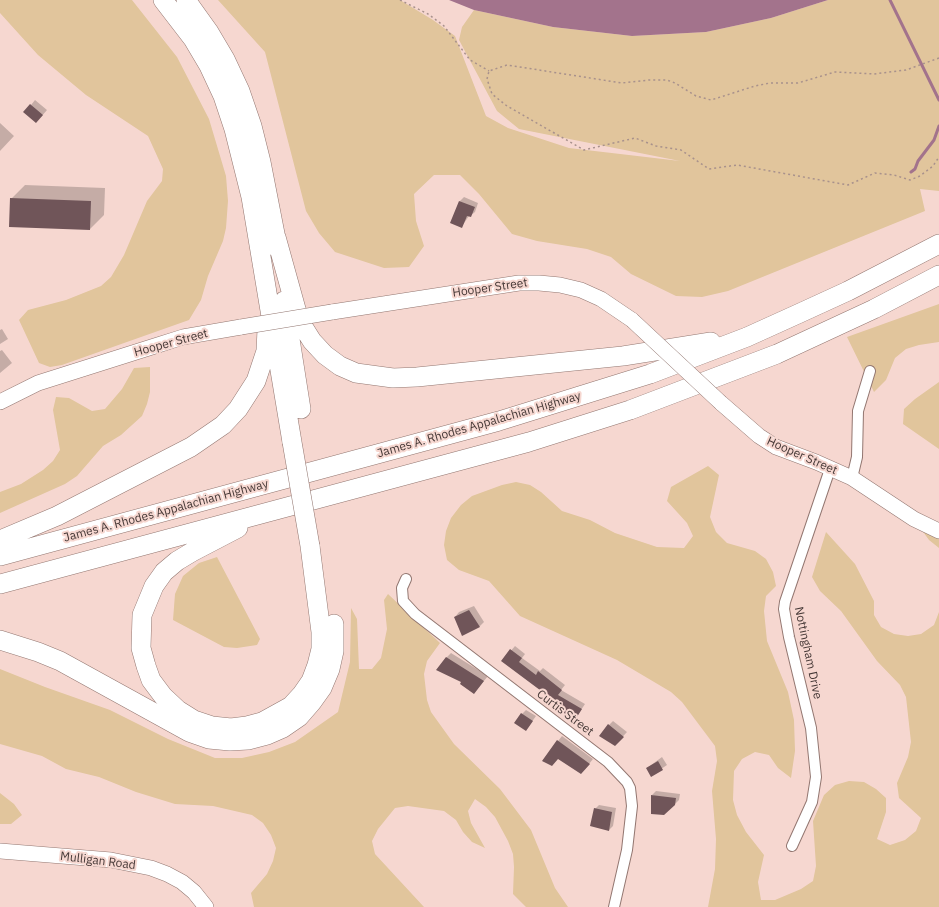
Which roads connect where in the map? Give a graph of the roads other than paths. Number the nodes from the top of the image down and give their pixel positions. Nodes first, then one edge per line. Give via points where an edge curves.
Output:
1 (163, 0) edge
2 (186, 0) edge
3 (276, 237) junction
4 (939, 244) edge
5 (939, 275) edge
6 (265, 283) junction
7 (747, 337) junction
8 (870, 371) dead end
9 (0, 402) edge
10 (299, 440) junction
11 (830, 469) junction
12 (852, 478) junction
13 (276, 509) junction
14 (939, 531) edge
15 (0, 540) edge
16 (316, 545) junction
17 (0, 556) edge
18 (406, 579) dead end
19 (0, 584) edge
20 (0, 640) edge
21 (792, 846) dead end
22 (0, 851) edge
23 (206, 907) edge
24 (614, 907) edge

1 - 6 highway via 209,66 230,116 247,178
2 - 3 highway via 209,32 240,91 261,162
3 - 7 highway via 296,310 312,341 340,366 356,373 393,378 418,377 589,360
3 - 10 highway
4 - 7 highway, James A. Rhodes Appalachian Highway via 848,291
5 - 13 highway via 770,357 679,393 528,442
6 - 10 highway
6 - 15 highway via 267,336 262,364 249,395 223,425 191,447 57,516
7 - 17 highway, James A. Rhodes Appalachian Highway via 650,374 507,419
8 - 12 street via 858,412 857,457
9 - 11 street, Hooper Street, bridge via 42,382 158,345 209,332 519,283 540,282 581,290 601,298 632,320 759,436 776,447
10 - 16 highway, bridge
11 - 12 street, Hooper Street
11 - 21 street, Nottingham Drive via 784,602 789,637 811,728 815,770 812,802
12 - 14 street, Hooper Street via 914,519
13 - 16 highway via 177,561 161,577 147,600 140,632 146,666 151,680 178,710 194,720 212,726 247,726 277,716 302,694 311,681 321,649
13 - 19 highway
16 - 20 highway via 334,631 334,651 330,669 322,688 298,717 267,735 230,741 209,739 189,732 60,661
18 - 24 street, Curtis Street via 402,588 403,601 415,614 608,762 627,782 632,806 627,850
22 - 23 street, Mulligan Road via 111,860 151,868 182,882

